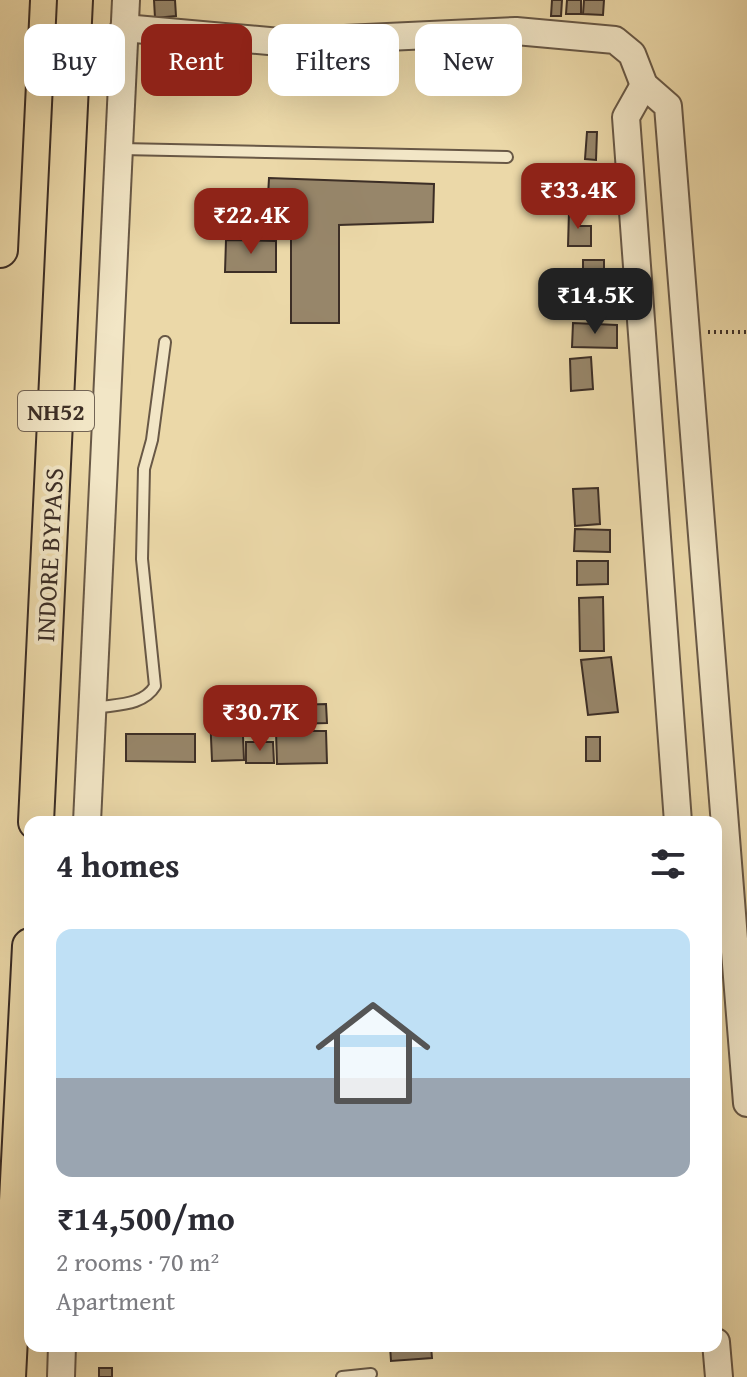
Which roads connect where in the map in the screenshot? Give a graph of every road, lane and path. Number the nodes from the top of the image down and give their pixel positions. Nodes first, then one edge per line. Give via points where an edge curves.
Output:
1 (12, 0) edge
2 (75, 0) edge
3 (126, 0) edge
4 (124, 24) edge
5 (125, 28) edge
6 (644, 85) junction
7 (121, 96) edge
8 (119, 149) junction
9 (507, 157) dead end
10 (0, 250) edge
11 (747, 332) edge
12 (686, 333) junction
13 (165, 342) dead end
14 (93, 708) junction
15 (36, 816) edge
16 (87, 816) edge
17 (678, 816) edge
18 (24, 1080) edge
19 (747, 1103) edge
20 (62, 1352) edge
21 (717, 1352) edge
22 (371, 1374) dead end
23 (8, 1377) edge
24 (61, 1377) edge
25 (342, 1377) edge
26 (719, 1377) edge

1 - 10 highway
2 - 15 highway, INDORE BYPASS / NH52
3 - 4 street
5 - 6 street via 280,42 516,31 615,40 632,54
6 - 12 street via 668,106
6 - 17 street via 626,117
7 - 8 street
8 - 9 lane
8 - 14 street
11 - 12 path
12 - 19 street
13 - 14 lane via 142,514 142,570 155,686 140,700
14 - 16 street
18 - 23 highway
20 - 24 street
21 - 26 street
22 - 25 lane

